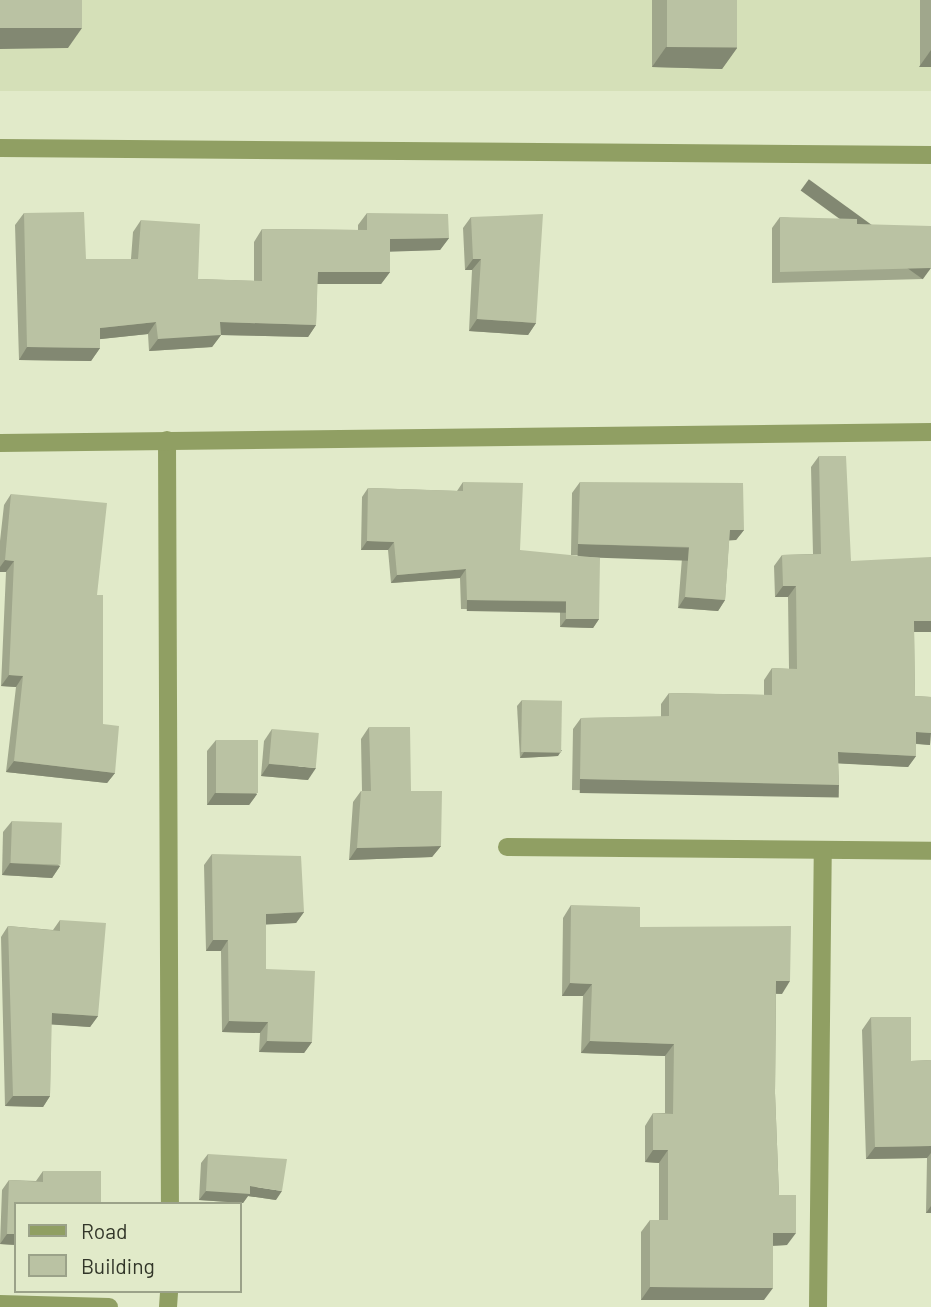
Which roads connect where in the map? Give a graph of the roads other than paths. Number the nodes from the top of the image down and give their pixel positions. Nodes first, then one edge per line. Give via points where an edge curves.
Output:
1 (0, 148) edge
2 (931, 155) edge
3 (931, 432) edge
4 (167, 440) junction
5 (0, 443) edge
6 (507, 847) dead end
7 (823, 850) junction
8 (931, 851) edge
9 (170, 1202) edge
10 (0, 1304) edge
11 (109, 1307) edge
12 (818, 1307) edge

1 - 2 street
3 - 4 street
4 - 5 street
4 - 9 street
6 - 7 street
7 - 8 street
7 - 12 street
10 - 11 street

